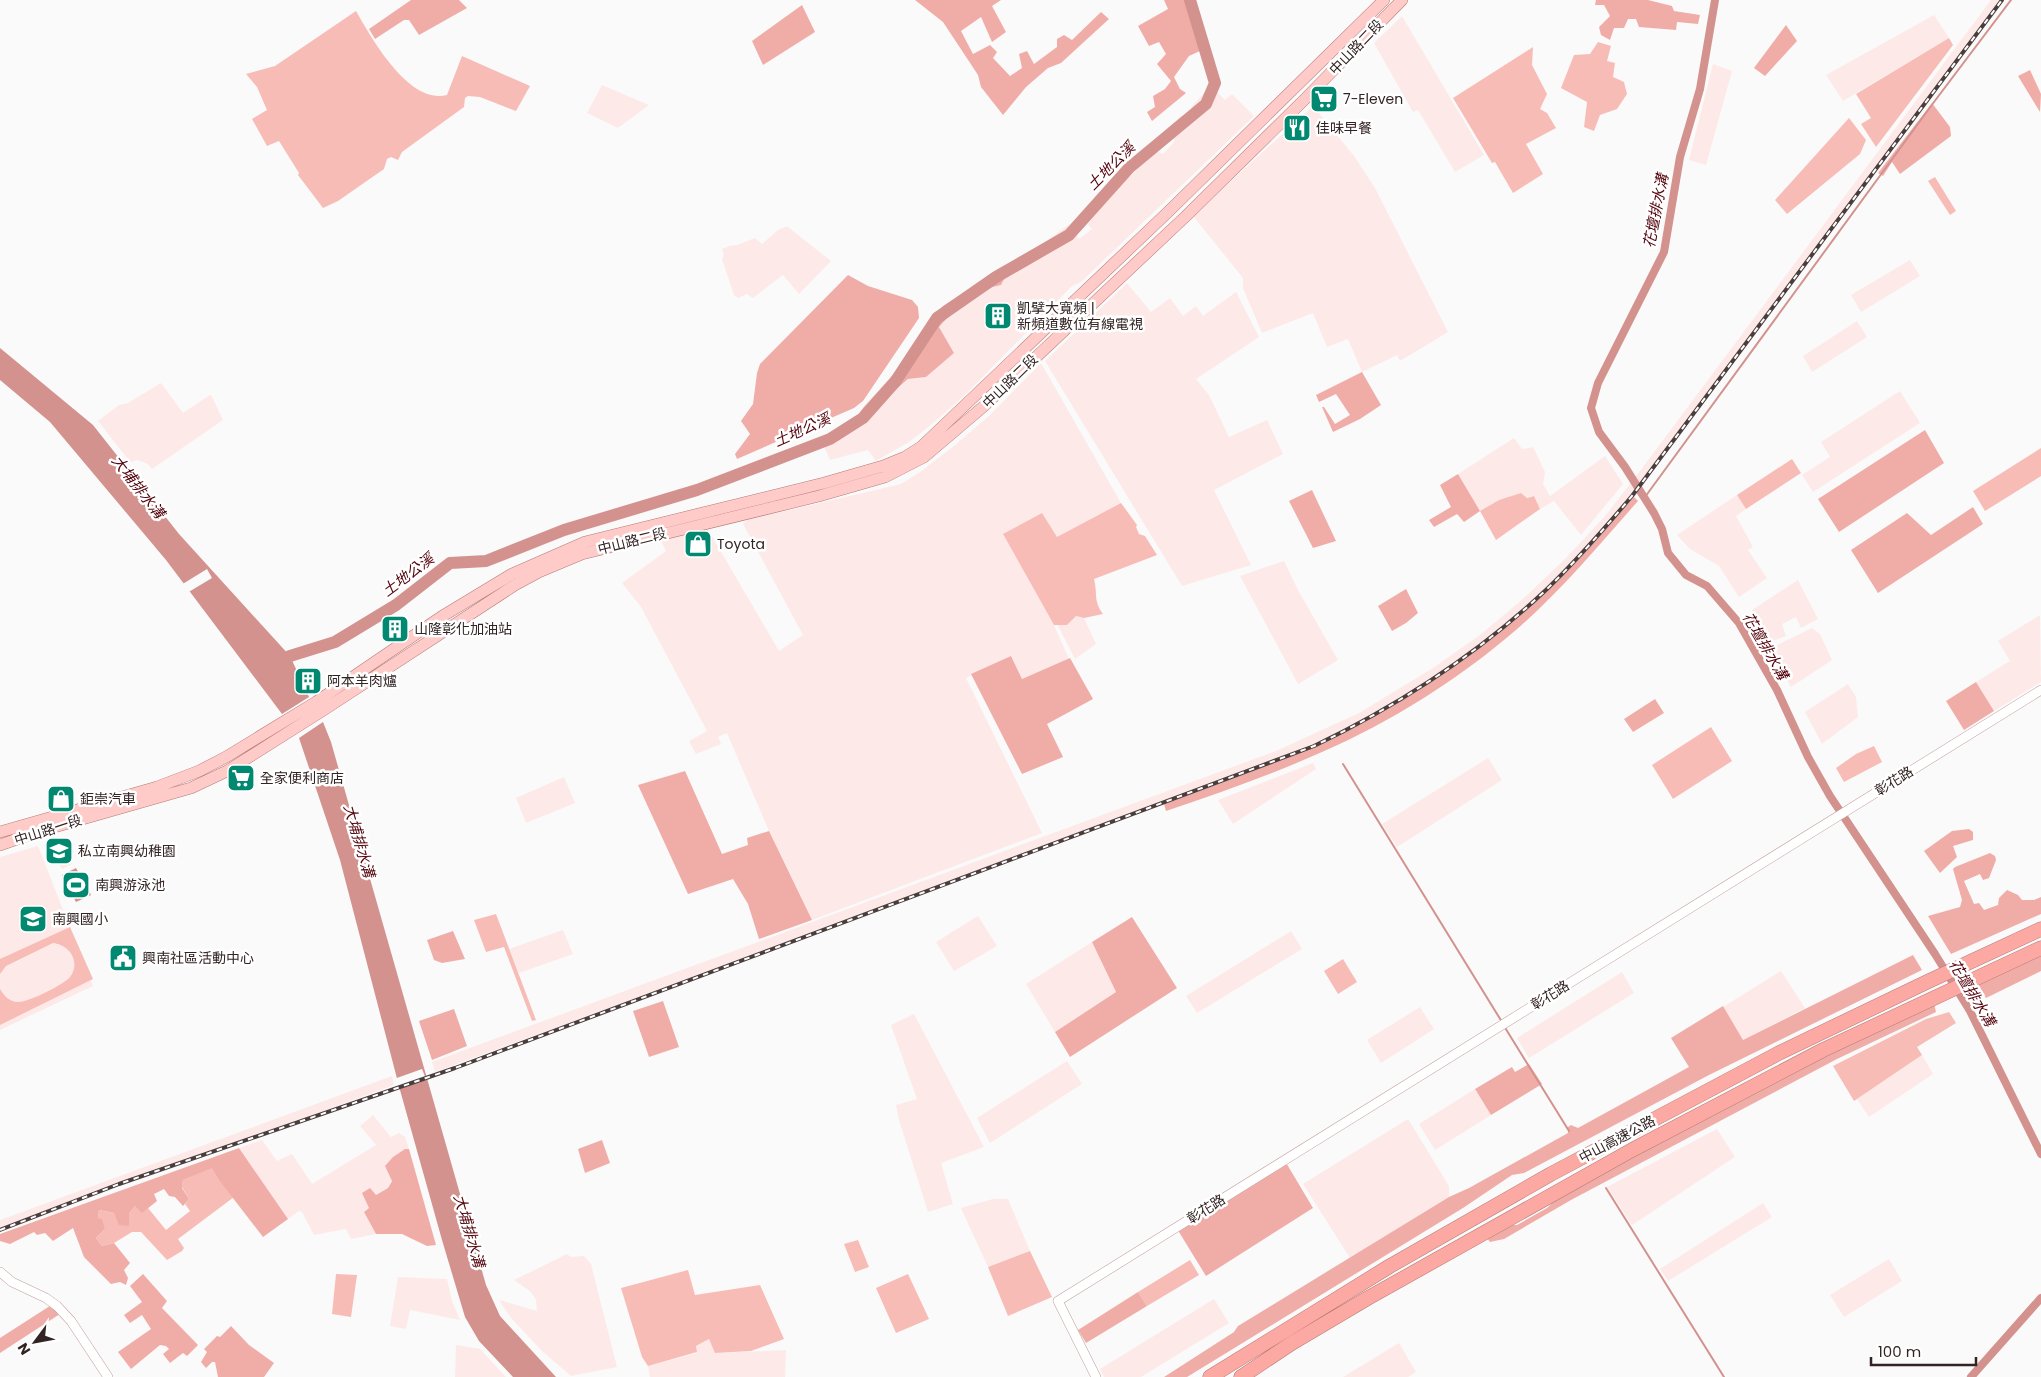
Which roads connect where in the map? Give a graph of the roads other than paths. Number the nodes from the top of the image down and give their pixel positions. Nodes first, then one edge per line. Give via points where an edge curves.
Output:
1 (1384, 0) edge
2 (1402, 0) edge
3 (1078, 298) junction
4 (1076, 318) junction
5 (513, 579) junction
6 (2041, 690) edge
7 (319, 707) junction
8 (0, 832) edge
9 (0, 845) edge
10 (2041, 929) edge
11 (2041, 948) edge
12 (0, 1272) edge
13 (108, 1377) edge
14 (1096, 1377) edge
15 (1210, 1377) edge
16 (1241, 1377) edge

1 - 3 main road, 中山路二段
2 - 4 main road, 中山路二段 via 1220,182
3 - 4 main road
3 - 5 main road, 中山路二段 via 935,436 905,457 824,483 585,542
4 - 5 main road, 中山路二段 via 935,449 885,477 762,511 582,554
5 - 7 main road
6 - 14 street, 彰花路 via 1058,1300
7 - 8 main road, 中山路一段 via 281,724 199,771 166,784
7 - 9 main road, 中山路一段 via 287,734 227,771 190,788
10 - 15 highway, 中山高速公路 via 1779,1053 1551,1174 1390,1266
11 - 16 highway, 中山高速公路 via 1823,1050 1614,1160 1368,1298
12 - 13 street via 57,1306

